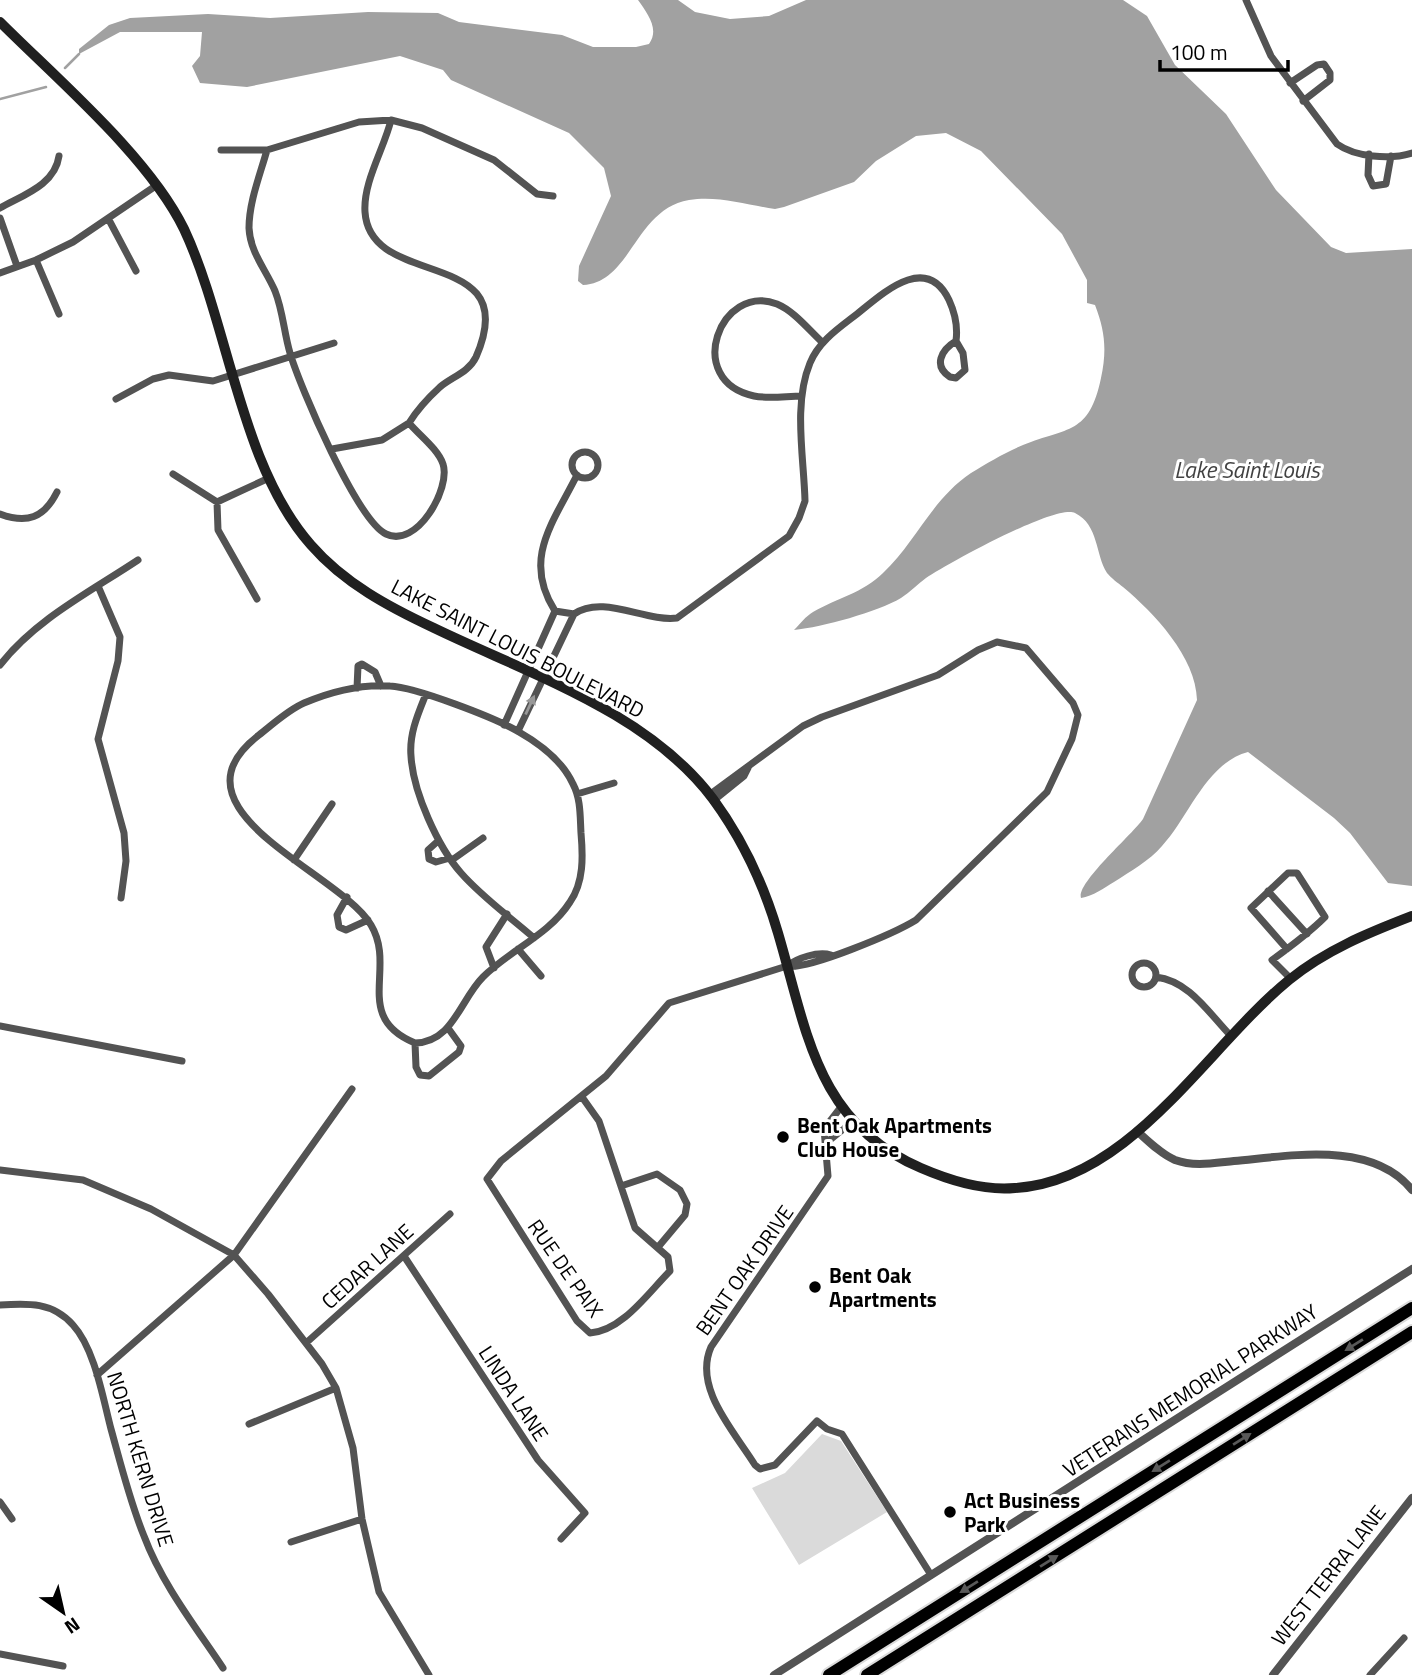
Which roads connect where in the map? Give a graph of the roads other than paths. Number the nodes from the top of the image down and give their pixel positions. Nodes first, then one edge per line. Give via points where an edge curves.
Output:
1 (1246, 0) edge
2 (0, 22) edge
3 (1290, 83) junction
4 (1303, 101) junction
5 (391, 120) junction
6 (221, 150) dead end
7 (267, 150) junction
8 (1412, 153) edge
9 (1369, 154) junction
10 (59, 156) dead end
11 (1391, 156) junction
12 (156, 185) junction
13 (553, 196) dead end
14 (0, 208) edge
15 (0, 218) edge
16 (109, 220) junction
17 (36, 260) junction
18 (17, 266) junction
19 (136, 271) dead end
20 (0, 273) edge
21 (59, 314) dead end
22 (956, 341) junction
23 (822, 342) junction
24 (334, 343) dead end
25 (290, 355) junction
26 (232, 374) junction
27 (802, 396) junction
28 (116, 399) dead end
29 (409, 424) junction
30 (331, 449) junction
31 (173, 474) dead end
32 (577, 475) dead end
33 (269, 478) junction
34 (57, 492) dead end
35 (217, 502) junction
36 (0, 514) edge
37 (138, 560) dead end
38 (99, 586) junction
39 (257, 598) dead end
40 (555, 611) junction
41 (574, 614) junction
42 (0, 665) edge
43 (527, 673) junction
44 (542, 680) junction
45 (381, 686) junction
46 (356, 688) junction
47 (426, 694) junction
48 (503, 725) junction
49 (518, 731) junction
50 (614, 783) dead end
51 (577, 794) junction
52 (711, 798) junction
53 (332, 804) dead end
54 (484, 838) dead end
55 (438, 841) junction
56 (451, 859) junction
57 (294, 860) junction
58 (1268, 891) junction
59 (346, 897) junction
60 (121, 898) dead end
61 (507, 914) junction
62 (1412, 916) edge
63 (368, 920) junction
64 (1307, 934) junction
65 (534, 938) junction
66 (518, 949) junction
67 (1287, 949) junction
68 (787, 966) junction
69 (494, 968) junction
70 (541, 976) dead end
71 (1156, 977) dead end
72 (1291, 979) junction
73 (0, 1026) edge
74 (448, 1028) junction
75 (1230, 1035) junction
76 (415, 1043) junction
77 (182, 1061) dead end
78 (352, 1089) dead end
79 (582, 1097) junction
80 (841, 1107) junction
81 (852, 1122) junction
82 (1137, 1131) junction
83 (826, 1143) junction
84 (0, 1170) edge
85 (621, 1186) junction
86 (1412, 1190) edge
87 (450, 1214) dead end
88 (659, 1246) junction
89 (234, 1255) junction
90 (404, 1256) junction
91 (1412, 1269) edge
92 (0, 1305) edge
93 (1412, 1308) edge
94 (1412, 1332) edge
95 (306, 1343) junction
96 (97, 1375) junction
97 (336, 1388) junction
98 (249, 1424) dead end
99 (1412, 1498) edge
100 (0, 1502) edge
101 (12, 1519) dead end
102 (362, 1519) junction
103 (561, 1539) dead end
104 (290, 1542) dead end
105 (931, 1575) junction
106 (1404, 1638) dead end
107 (0, 1654) edge
108 (63, 1666) dead end
109 (223, 1668) dead end
110 (429, 1675) edge
111 (774, 1675) edge
112 (829, 1675) edge
113 (867, 1675) edge
114 (1273, 1675) edge
115 (1370, 1675) edge

1 - 3 street via 1271,56
2 - 12 main road, LAKE SAINT LOUIS BOULEVARD via 138,161
3 - 4 street
3 - 4 street via 1317,65 1324,65 1330,73 1329,80
4 - 9 street via 1337,144 1349,153
5 - 7 street via 359,122
5 - 13 street via 422,128 494,160 537,194
5 - 29 street via 367,194 369,229 397,256 439,270 473,290 484,301 488,318 475,359 441,386
6 - 7 street
7 - 25 street via 249,229 255,255 276,293
8 - 11 street
9 - 11 street
9 - 11 street via 1370,181 1380,187 1389,177
10 - 14 street via 50,179
12 - 16 street
12 - 26 main road, LAKE SAINT LOUIS BOULEVARD via 182,225 198,264
15 - 18 street
16 - 17 street
16 - 19 street
17 - 18 street
17 - 21 street
18 - 20 street
22 - 22 street via 965,370 950,377 939,360
22 - 23 street via 955,312 946,294 918,277 889,288
23 - 27 street via 811,361
23 - 27 street via 777,304 757,302 726,318 715,337 716,365 739,391 755,396
24 - 25 street
25 - 26 street
25 - 30 street
26 - 28 street via 213,381 161,377
26 - 33 main road, LAKE SAINT LOUIS BOULEVARD
27 - 41 street via 804,501 794,527 777,547 677,618 663,620 596,606
29 - 30 street via 382,440
29 - 30 street via 439,457 444,471 421,526 409,535 395,537 380,531 343,477
31 - 35 street
32 - 40 street via 538,558 539,576
33 - 35 street
33 - 43 main road, LAKE SAINT LOUIS BOULEVARD via 310,544 337,570 391,608
34 - 36 street via 46,510 30,519
35 - 39 street via 218,530
37 - 38 street
38 - 42 street via 49,618
38 - 60 street via 120,637 98,739 124,833
40 - 41 street
40 - 43 street
41 - 44 street
43 - 44 main road, LAKE SAINT LOUIS BOULEVARD
43 - 48 street
49 -> 44 street
44 - 52 main road, LAKE SAINT LOUIS BOULEVARD via 643,731 688,768
45 - 46 street
45 - 46 street via 375,672 362,664 355,677
45 - 47 street
46 - 57 street via 298,706 242,748 230,771 234,796 249,822 270,845
47 - 48 street
47 - 55 street via 413,727 410,756
48 - 49 street
49 - 51 street via 555,759
50 - 51 street
51 - 65 street via 583,855 579,880 571,902
52 - 68 main road, LAKE SAINT LOUIS BOULEVARD via 751,859
52 - 68 street, RUE DE PAIX via 803,726 938,675 997,642 1026,648 1073,703 1078,715 1072,739 1047,792 916,919 900,930 809,965
53 - 57 street
54 - 56 street
55 - 56 street
55 - 56 street via 428,850 429,859
56 - 61 street
57 - 59 street
58 - 64 street
58 - 64 street via 1288,873 1297,873 1325,917
58 - 67 street via 1251,908
59 - 63 street
59 - 63 street via 339,909 338,927 346,930
61 - 65 street
61 - 69 street via 486,947
62 - 72 main road, LAKE SAINT LOUIS BOULEVARD via 1342,944
63 - 76 street via 379,952 379,1008 399,1036
64 - 67 street
65 - 66 street
66 - 69 street
66 - 70 street
67 - 72 street via 1272,960
68 - 79 street, RUE DE PAIX via 669,1003
68 - 80 main road, LAKE SAINT LOUIS BOULEVARD via 811,1050
69 - 74 street via 481,979
71 - 75 street via 1184,986
72 - 75 main road, LAKE SAINT LOUIS BOULEVARD
73 - 77 street
74 - 76 street via 436,1038
74 - 76 street via 461,1046 459,1052 429,1076 420,1075 416,1067
75 - 82 main road, LAKE SAINT LOUIS BOULEVARD
78 - 89 street
79 - 85 street via 599,1121
79 - 88 street, RUE DE PAIX via 501,1161 487,1179 577,1321 590,1333 617,1324 670,1271 668,1257
80 - 81 main road, LAKE SAINT LOUIS BOULEVARD
80 - 83 street, BENT OAK DRIVE via 824,1129
81 - 82 main road, LAKE SAINT LOUIS BOULEVARD via 901,1159 952,1181 1000,1189 1036,1186 1073,1175
81 - 83 street
82 - 86 street via 1176,1160 1197,1164 1338,1156 1378,1164
83 - 105 street, BENT OAK DRIVE via 828,1176 711,1347 705,1361 706,1382 760,1469 775,1465 817,1421 842,1434
84 - 89 street via 83,1180 151,1209
85 - 88 street via 635,1228
85 - 88 street via 657,1174 680,1190 687,1205 685,1215
87 - 90 street, CEDAR LANE
89 - 95 street
89 - 96 street
90 - 95 street, CEDAR LANE
90 - 103 street, LINDA LANE via 538,1460 584,1513
91 - 105 street, VETERANS MEMORIAL PARKWAY
92 - 96 street, NORTH KERN DRIVE via 31,1303 62,1314 75,1327
93 -> 112 highway
113 -> 94 highway
95 - 97 street
96 - 109 street, NORTH KERN DRIVE via 155,1562
97 - 98 street
97 - 102 street via 353,1448
99 - 114 street, WEST TERRA LANE
100 - 101 street
102 - 104 street
102 - 110 street via 379,1592
105 - 111 street, VETERANS MEMORIAL PARKWAY
106 - 115 street
107 - 108 street

